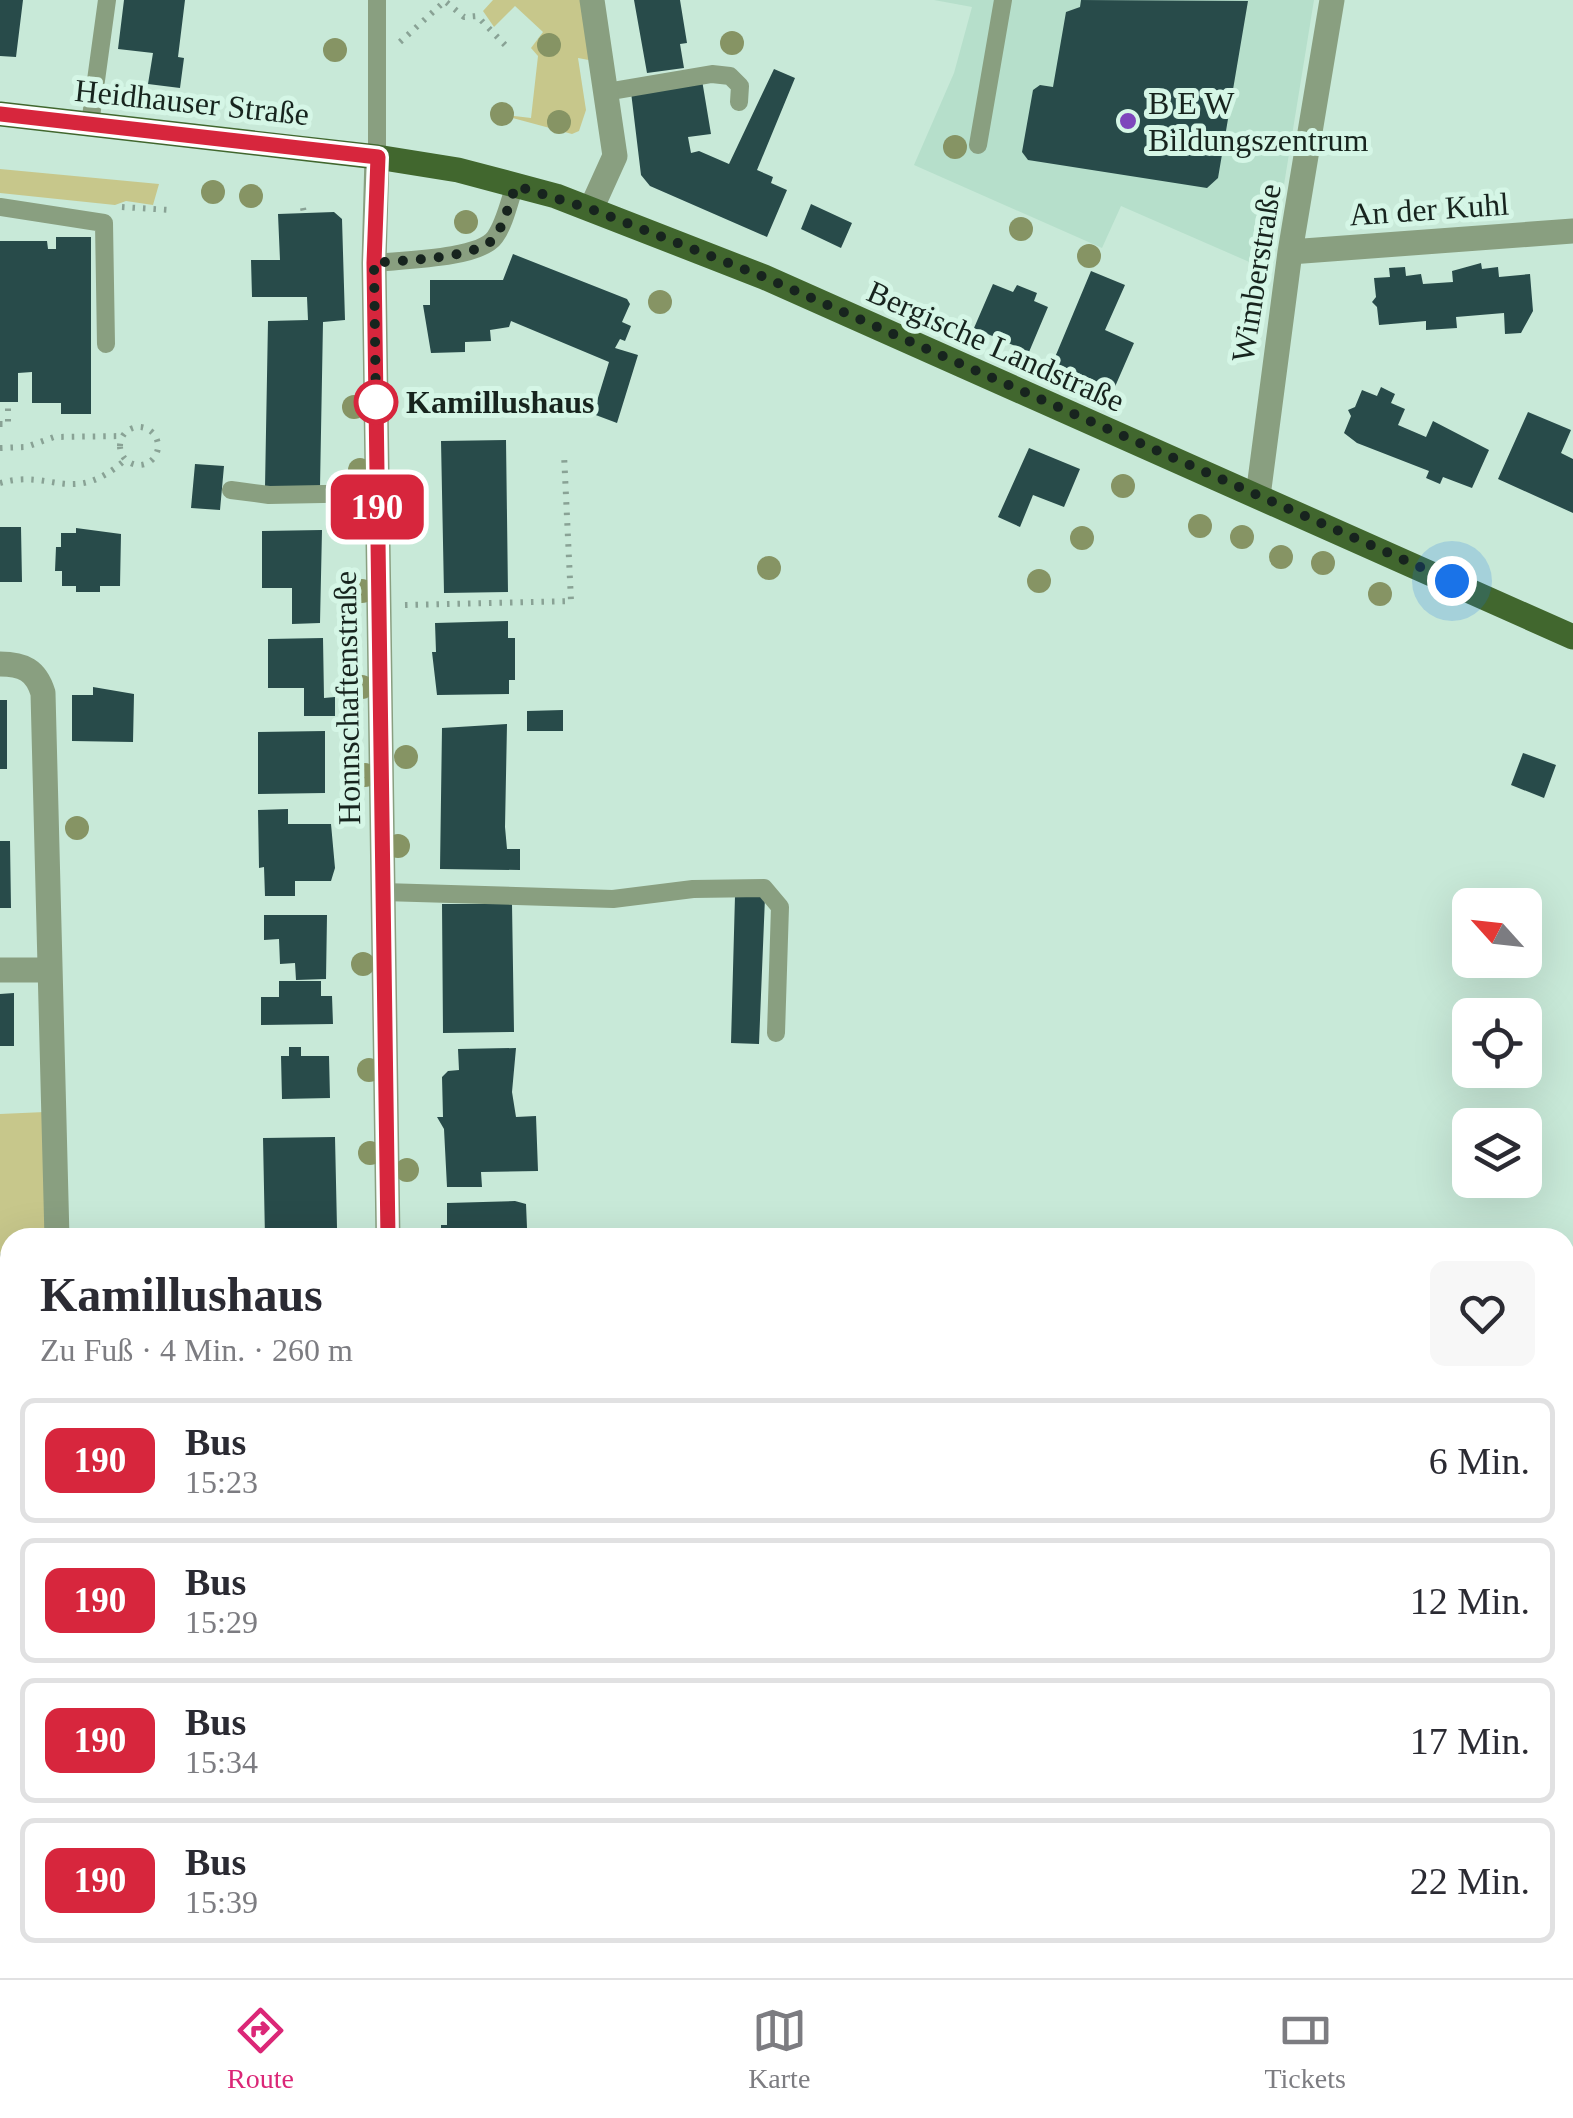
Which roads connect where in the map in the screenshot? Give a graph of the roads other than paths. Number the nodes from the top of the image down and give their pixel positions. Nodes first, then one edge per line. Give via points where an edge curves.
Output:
1 (106, 0) edge
2 (377, 0) edge
3 (592, 0) edge
4 (1003, 0) edge
5 (1332, 0) edge
6 (606, 92) junction
7 (739, 102) dead end
8 (0, 114) edge
9 (90, 124) junction
10 (978, 145) dead end
11 (378, 157) junction
12 (516, 186) junction
13 (0, 207) edge
14 (591, 209) junction
15 (1573, 232) edge
16 (1290, 252) junction
17 (374, 263) junction
18 (106, 344) dead end
19 (231, 490) dead end
20 (377, 492) junction
21 (1258, 496) junction
22 (1573, 637) edge
23 (0, 664) edge
24 (383, 892) junction
25 (0, 970) edge
26 (48, 970) junction
27 (776, 1034) dead end
28 (57, 1228) edge
29 (388, 1228) edge

1 - 9 lane
2 - 11 lane
3 - 6 street
4 - 10 lane
5 - 16 street, Wimberstraße
6 - 7 lane via 712,74 730,76 740,86
6 - 14 street via 615,156
8 - 9 main road, Heidhauser Straße
9 - 11 main road, Heidhauser Straße
11 - 12 main road, Bergische Landstraße
11 - 17 street, Honnschaftenstraße
12 - 14 main road, Bergische Landstraße
12 - 17 lane via 487,246
13 - 18 lane via 104,223
14 - 21 main road, Bergische Landstraße via 764,277
15 - 16 street, An der Kuhl
16 - 21 street, Wimberstraße
17 - 20 street, Honnschaftenstraße
19 - 20 lane
20 - 24 street, Honnschaftenstraße
21 - 22 main road, Bergische Landstraße
23 - 26 street via 38,676 43,692
24 - 27 lane via 614,899 764,888 780,906
24 - 29 street, Honnschaftenstraße
25 - 26 street
26 - 28 street

